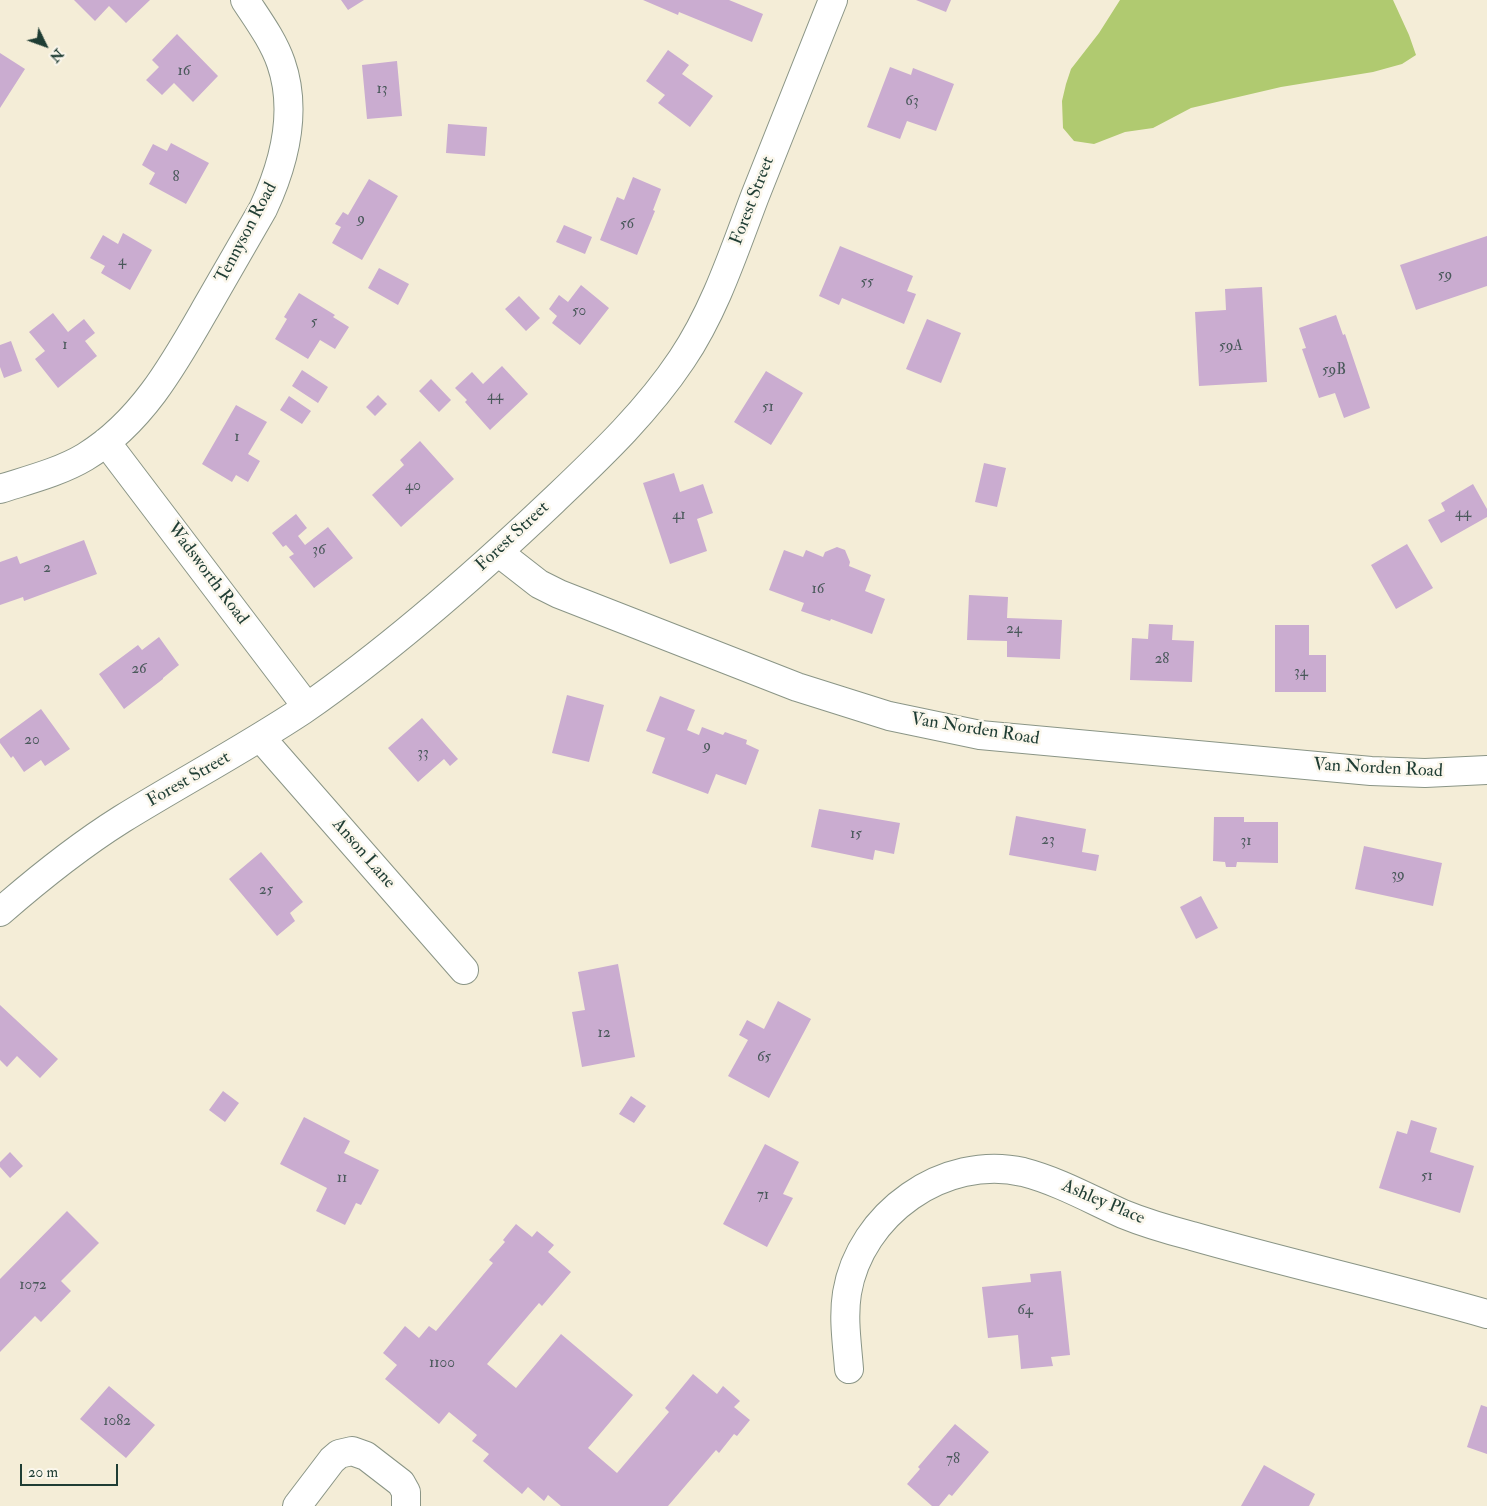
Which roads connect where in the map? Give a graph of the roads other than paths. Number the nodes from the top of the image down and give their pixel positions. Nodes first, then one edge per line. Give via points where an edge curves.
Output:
1 (244, 0) edge
2 (833, 0) edge
3 (106, 442) junction
4 (0, 489) edge
5 (498, 552) junction
6 (307, 706) junction
7 (261, 738) junction
8 (1487, 770) edge
9 (0, 912) edge
10 (464, 970) dead end
11 (1487, 1314) edge
12 (849, 1369) dead end
13 (297, 1506) edge
14 (406, 1506) edge

1 - 3 street, Tennyson Road via 272,41 287,87 286,146 281,166 263,209 175,362 147,402
2 - 5 street, Forest Street via 715,297 683,358 660,390 595,461
3 - 4 street, Tennyson Road via 84,458
3 - 6 street, Wadsworth Road
5 - 6 street, Forest Street via 411,628
5 - 8 street, Van Norden Road via 539,584 559,594 797,687 889,716 933,726 980,735 1370,771
6 - 7 street, Forest Street
7 - 9 street, Forest Street via 112,826 52,867
7 - 10 street, Anson Lane
11 - 12 street, Ashley Place via 1184,1234 1125,1214 1043,1178 1013,1170 982,1170 932,1183 890,1212 871,1235 856,1262 847,1292 845,1324
13 - 14 street via 332,1460 339,1454 352,1451 362,1454 401,1483 406,1492

